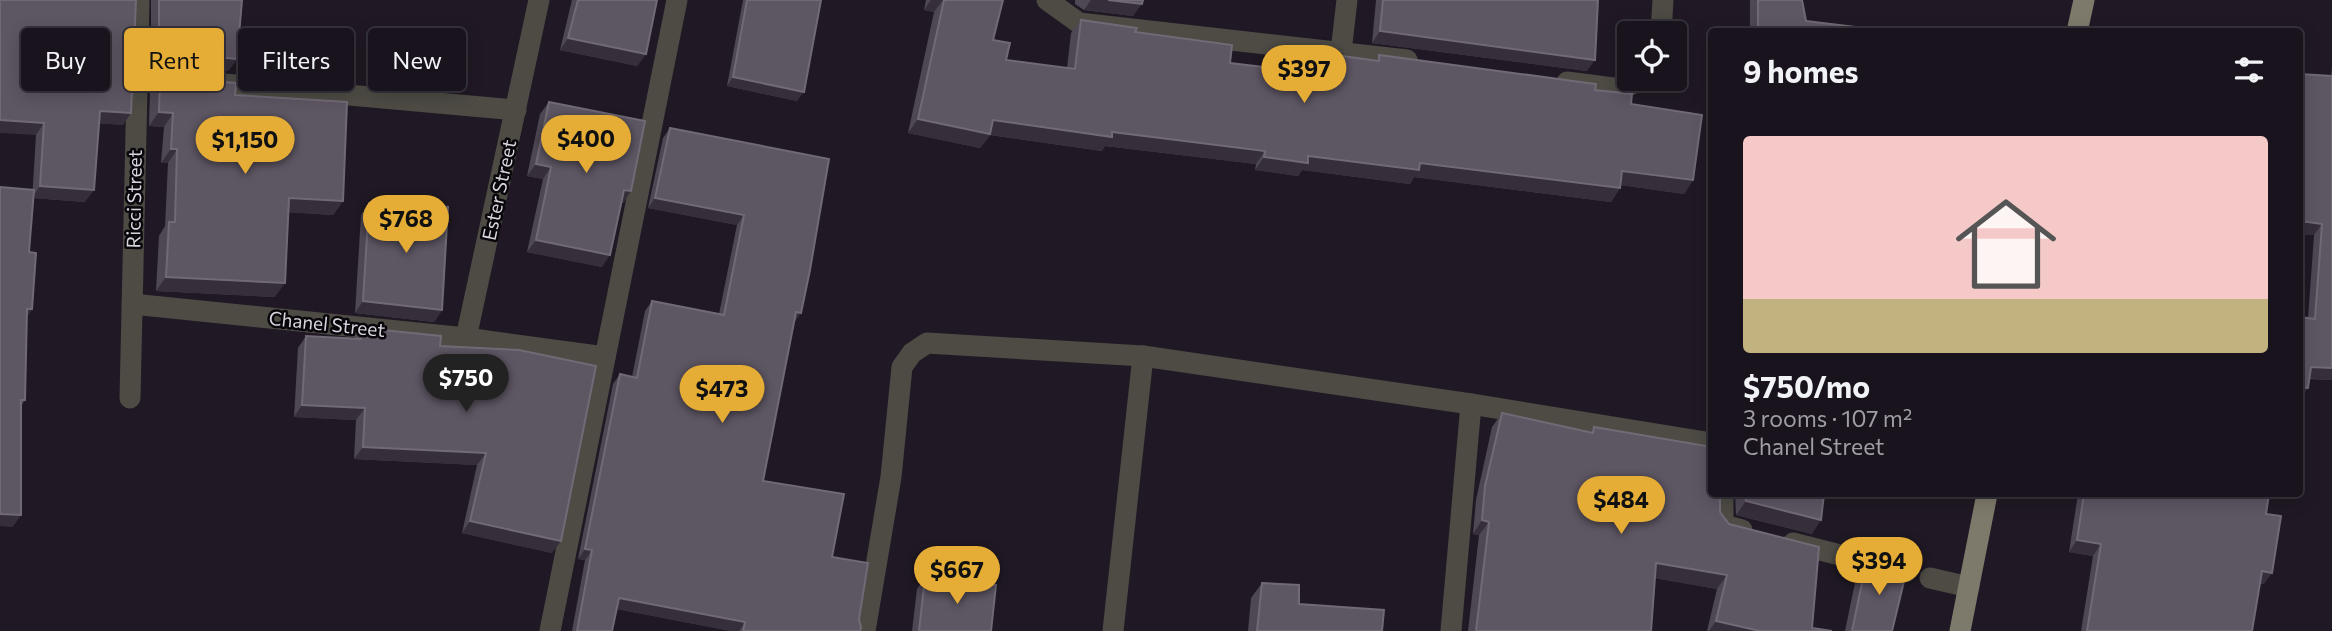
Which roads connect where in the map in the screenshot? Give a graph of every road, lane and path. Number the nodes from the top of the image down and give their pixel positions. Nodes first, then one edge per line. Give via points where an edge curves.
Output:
1 (139, 0) edge
2 (539, 0) edge
3 (677, 0) edge
4 (1347, 0) edge
5 (1663, 0) edge
6 (2084, 0) edge
7 (1047, 2) edge
8 (1662, 21) edge
9 (138, 28) edge
10 (2078, 28) edge
11 (1341, 52) junction
12 (1421, 62) edge
13 (1541, 78) edge
14 (224, 84) edge
15 (1617, 88) edge
16 (136, 91) edge
17 (516, 110) junction
18 (132, 304) junction
19 (466, 338) junction
20 (1143, 356) junction
21 (605, 357) junction
22 (130, 398) dead end
23 (1471, 404) junction
24 (1708, 442) edge
25 (1723, 497) edge
26 (1986, 497) edge
27 (1906, 572) edge
28 (1930, 578) dead end
29 (1969, 587) junction
30 (551, 631) edge
31 (865, 631) edge
32 (1113, 631) edge
33 (1451, 631) edge
34 (1960, 631) edge

1 - 9 street, Ricci Street
2 - 17 street, Ester Street
3 - 21 street
4 - 11 street
5 - 8 street
6 - 10 main road
7 - 11 street via 1079,23
11 - 12 street
13 - 15 street
14 - 17 street
16 - 18 street, Ricci Street
17 - 19 street, Ester Street
18 - 19 street, Chanel Street
18 - 22 street, Ricci Street
19 - 21 street, Chanel Street
20 - 23 street
20 - 31 street via 926,344 912,353 902,367 891,477
20 - 32 street
21 - 30 street
23 - 24 street
23 - 33 street
25 - 27 street via 1723,525
26 - 29 main road
28 - 29 street
29 - 34 main road

